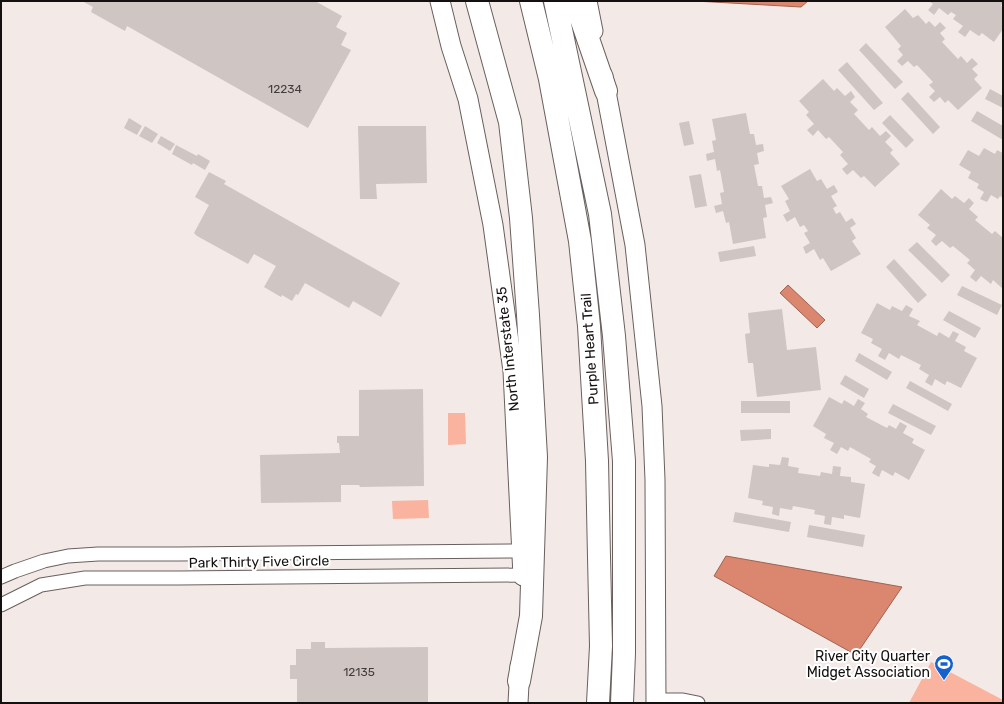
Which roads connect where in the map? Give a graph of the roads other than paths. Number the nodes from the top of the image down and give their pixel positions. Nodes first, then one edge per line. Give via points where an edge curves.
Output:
1 (440, 1) edge
2 (477, 1) edge
3 (531, 1) edge
4 (555, 1) edge
5 (575, 1) edge
6 (587, 1) edge
7 (606, 91) junction
8 (522, 550) junction
9 (524, 575) junction
10 (1, 577) edge
11 (1, 605) edge
12 (519, 681) junction
13 (656, 701) edge
14 (518, 703) edge
15 (598, 703) edge
16 (622, 703) edge
17 (698, 703) edge

1 - 8 main road, North Interstate 35 via 468,99 493,225 513,372
2 - 12 highway via 510,122 521,218 528,315 536,457 531,616
3 - 15 highway, Purple Heart Trail via 550,79 580,241 589,326 597,461 600,646
4 - 16 highway, Purple Heart Trail via 600,214 614,336 624,461
5 - 7 highway
6 - 7 main road
7 - 13 main road via 635,245 652,406
8 - 9 main road, North Interstate 35
8 - 10 street, Park Thirty Five Circle via 98,554 44,561
9 - 11 street, Park Thirty Five Circle via 85,578 41,585
9 - 12 main road, North Interstate 35
12 - 14 main road, North Interstate 35
13 - 17 street via 683,700

